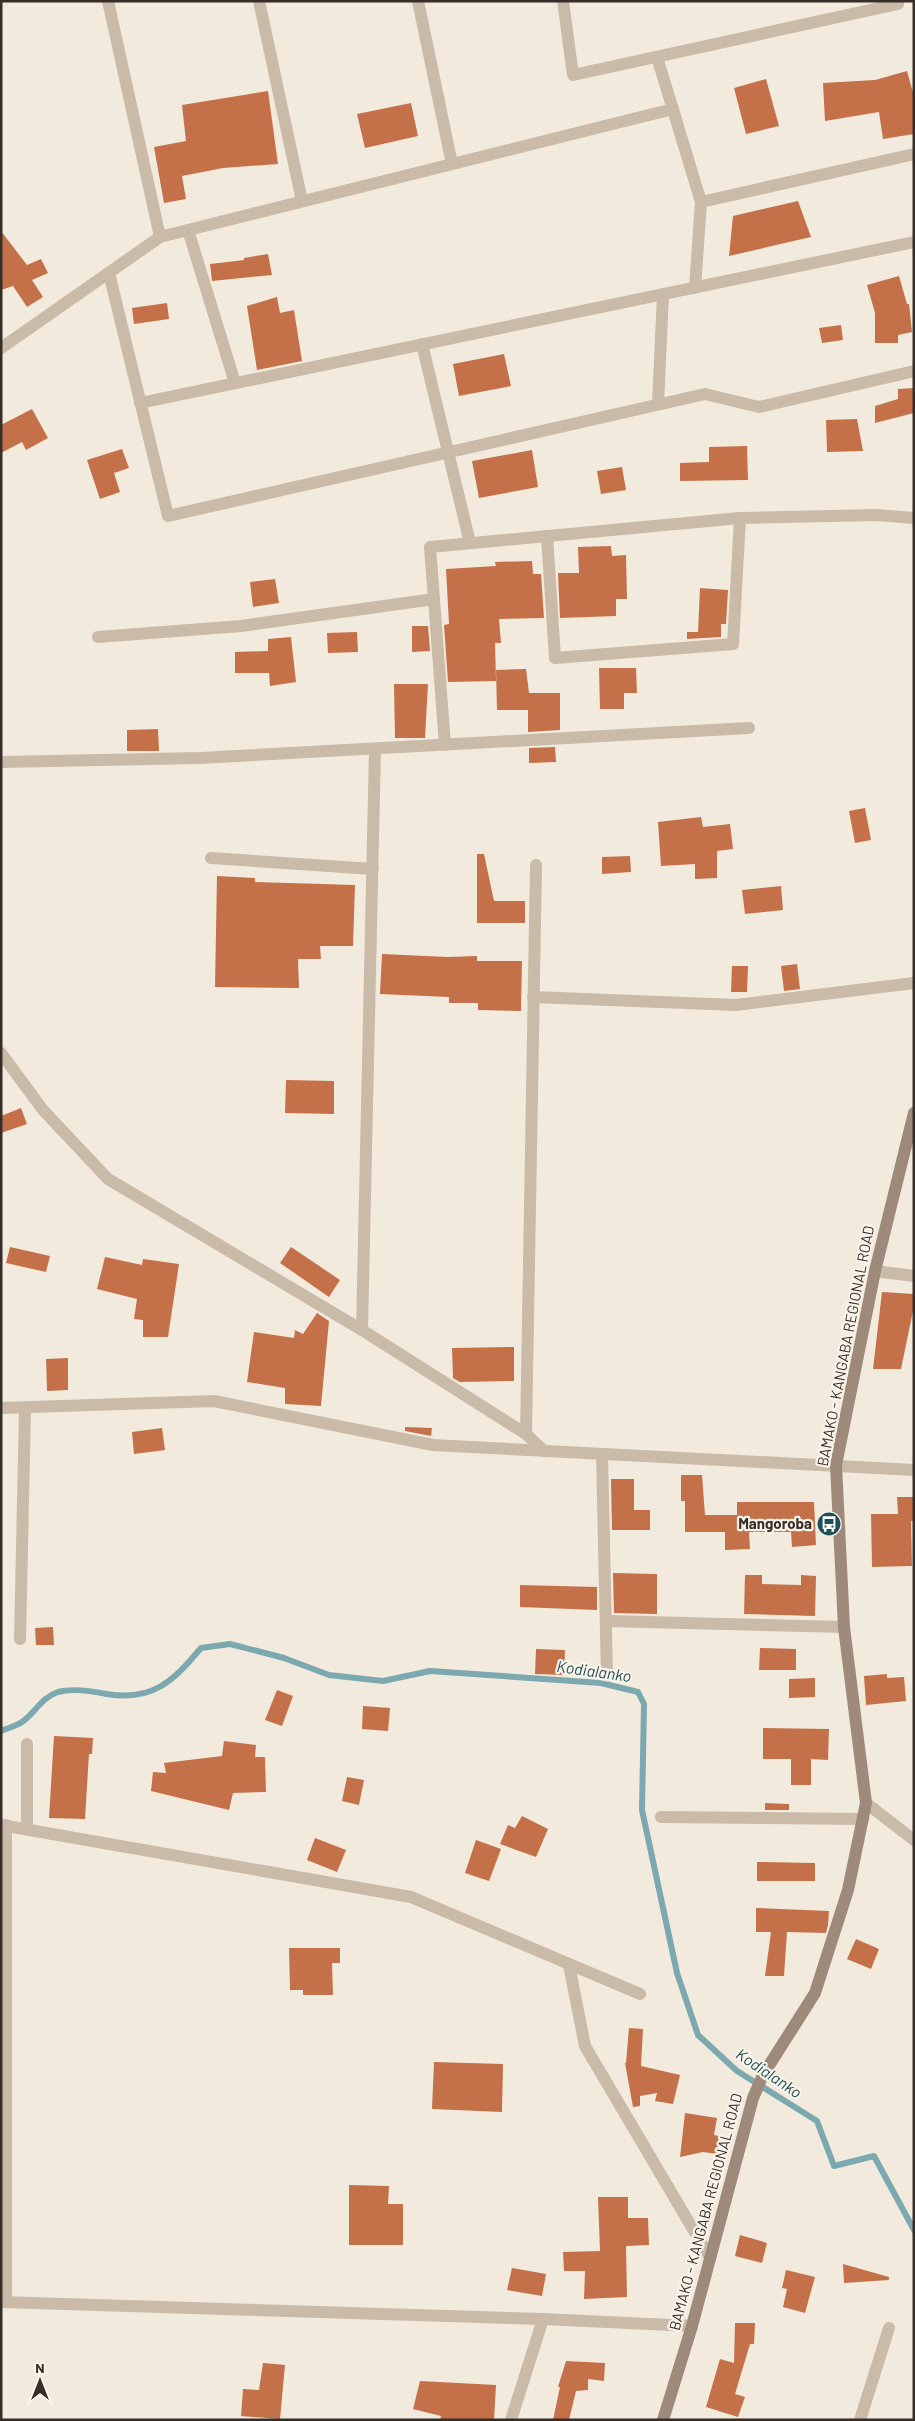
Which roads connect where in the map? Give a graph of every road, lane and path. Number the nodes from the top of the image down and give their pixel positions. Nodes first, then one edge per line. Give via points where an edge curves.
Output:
1 (108, 1) edge
2 (259, 1) edge
3 (418, 1) edge
4 (562, 1) edge
5 (898, 1) edge
6 (657, 57) junction
7 (673, 109) junction
8 (914, 154) edge
9 (452, 164) junction
10 (302, 201) junction
11 (701, 202) junction
12 (188, 230) junction
13 (160, 237) junction
14 (914, 242) edge
15 (109, 273) junction
16 (695, 288) junction
17 (663, 294) junction
18 (422, 344) junction
19 (1, 348) edge
20 (914, 371) edge
21 (235, 383) junction
22 (140, 403) junction
23 (658, 404) junction
24 (448, 452) junction
25 (740, 518) junction
26 (914, 518) edge
27 (548, 536) junction
28 (470, 543) junction
29 (434, 599) junction
30 (98, 637) dead end
31 (749, 728) dead end
32 (445, 745) junction
33 (375, 749) junction
34 (1, 762) edge
35 (211, 858) dead end
36 (536, 865) dead end
37 (373, 869) junction
38 (914, 983) edge
39 (533, 997) junction
40 (1, 1053) edge
41 (914, 1114) edge
42 (875, 1271) junction
43 (914, 1276) edge
44 (362, 1330) junction
45 (1, 1408) edge
46 (25, 1409) junction
47 (526, 1434) junction
48 (544, 1451) junction
49 (602, 1454) junction
50 (836, 1466) junction
51 (914, 1470) edge
52 (606, 1621) junction
53 (844, 1627) junction
54 (20, 1638) dead end
55 (607, 1676) dead end
56 (27, 1744) dead end
57 (866, 1803) junction
58 (662, 1817) dead end
59 (863, 1819) junction
60 (4, 1825) edge
61 (27, 1829) junction
62 (914, 1840) edge
63 (569, 1964) junction
64 (640, 1994) dead end
65 (710, 2258) junction
66 (4, 2302) edge
67 (543, 2318) junction
68 (692, 2326) junction
69 (889, 2328) dead end
70 (511, 2420) edge
71 (664, 2420) edge
72 (860, 2420) edge

1 - 13 street
2 - 10 street
3 - 9 street
4 - 6 street via 573,76
5 - 6 street via 898,4
6 - 7 street
7 - 9 street
7 - 11 street
8 - 11 street
9 - 10 street
10 - 12 street
11 - 16 street
12 - 13 street
12 - 21 street
13 - 15 street
14 - 16 street
15 - 19 street
15 - 22 street
16 - 17 street
17 - 18 street
17 - 23 street
18 - 21 street
18 - 24 street
20 - 23 street via 759,407 705,394
21 - 22 street
22 - 24 street via 168,516
23 - 24 street
24 - 28 street
25 - 26 street via 876,514
25 - 27 street
25 - 27 street via 733,644 555,658
27 - 28 street
28 - 29 street via 430,547
29 - 30 street via 240,626
29 - 32 street
31 - 32 street
32 - 33 street
33 - 34 street via 200,758
33 - 37 street
35 - 37 street
36 - 39 street
37 - 44 street
38 - 39 street via 736,1005
39 - 47 street
40 - 44 street via 43,1110 108,1179
41 - 42 street, BAMAKO - KANGABA REGIONAL ROAD
42 - 43 street
42 - 50 street, BAMAKO - KANGABA REGIONAL ROAD
44 - 47 street
45 - 46 street
46 - 48 street via 214,1401 432,1445
46 - 54 street
47 - 48 street
48 - 49 street
49 - 50 street
49 - 52 street
50 - 51 street
50 - 53 street, BAMAKO - KANGABA REGIONAL ROAD
52 - 53 street
52 - 55 street
53 - 57 street, BAMAKO - KANGABA REGIONAL ROAD
56 - 61 street
57 - 59 street, BAMAKO - KANGABA REGIONAL ROAD
57 - 62 street
58 - 59 street
59 - 65 street, BAMAKO - KANGABA REGIONAL ROAD via 848,1890 815,1992 763,2075 753,2098
60 - 61 street
60 - 66 street
61 - 63 street via 411,1897
63 - 64 street
63 - 65 street via 585,2046
65 - 68 street, BAMAKO - KANGABA REGIONAL ROAD
66 - 67 street
67 - 68 street
67 - 70 street
68 - 71 street, BAMAKO - KANGABA REGIONAL ROAD
69 - 72 street

